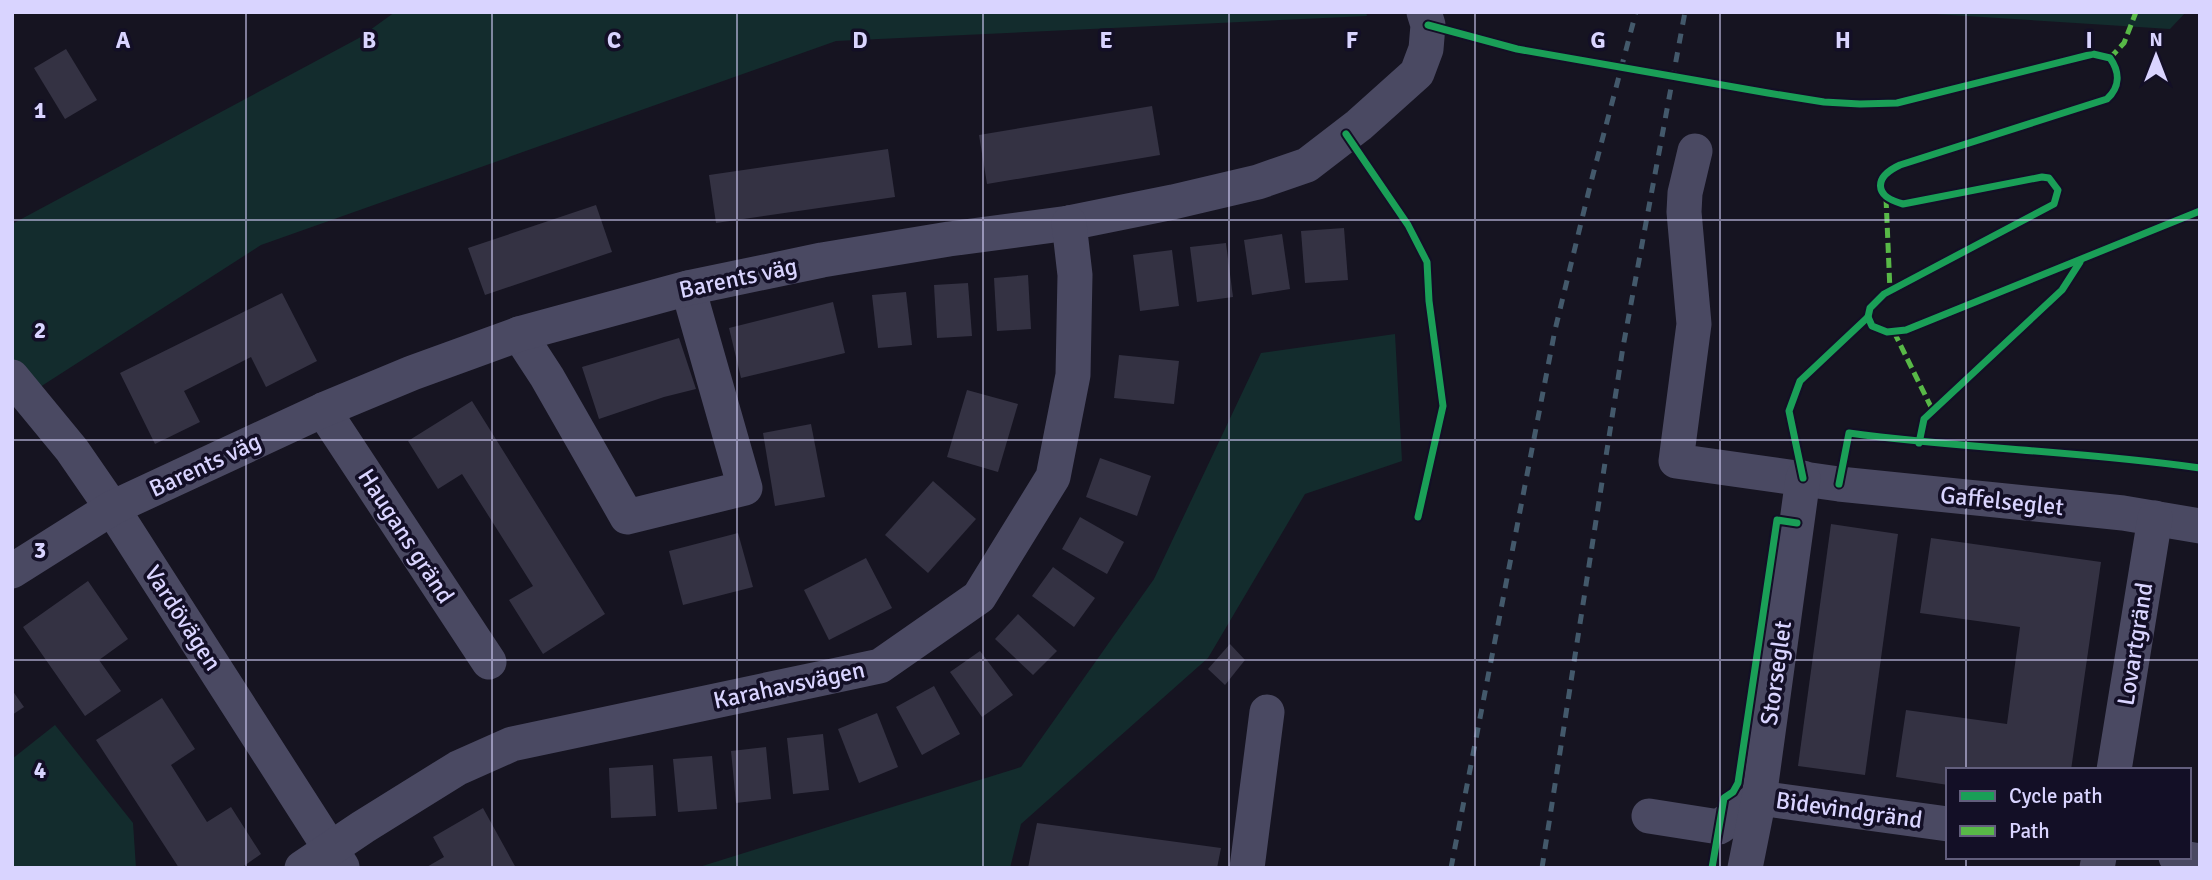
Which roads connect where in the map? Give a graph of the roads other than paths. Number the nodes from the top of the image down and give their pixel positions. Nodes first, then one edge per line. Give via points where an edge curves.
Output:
1 (1424, 12) edge
2 (1695, 151) dead end
3 (1069, 223) junction
4 (688, 288) junction
5 (519, 334) junction
6 (12, 377) edge
7 (323, 410) junction
8 (1803, 478) junction
9 (112, 508) junction
10 (2155, 518) junction
11 (2200, 526) edge
12 (12, 571) edge
13 (489, 662) dead end
14 (1267, 712) dead end
15 (2114, 768) edge
16 (1759, 798) junction
17 (1649, 816) dead end
18 (1946, 824) edge
19 (1719, 827) junction
20 (336, 858) edge
21 (302, 868) edge
22 (1247, 868) edge
23 (1745, 868) edge

1 - 3 street, Barents väg via 1426,49 1418,73 1307,164 1258,182
2 - 8 street, Gaffelseglet via 1684,212 1694,324 1676,461
3 - 4 street, Barents väg via 822,260
3 - 20 street, Karahavsvägen via 1075,275 1073,375 1054,477 979,597 880,666 512,744 458,768
4 - 5 street, Barents väg
4 - 5 street via 745,488 627,517
5 - 7 street, Barents väg
6 - 9 street, Vardövägen
7 - 9 street, Barents väg
7 - 13 street, Haugans gränd
8 - 10 street, Gaffelseglet
8 - 16 street, Storseglet
9 - 12 street, Barents väg
9 - 20 street, Vardövägen
10 - 11 street, Gaffelseglet
10 - 15 street, Lovartgränd
14 - 22 street
16 - 18 street, Bidevindgränd
16 - 19 street, Bidevindgränd
16 - 23 street, Storseglet
17 - 19 street
19 - 23 street
20 - 21 street, Karahavsvägen

